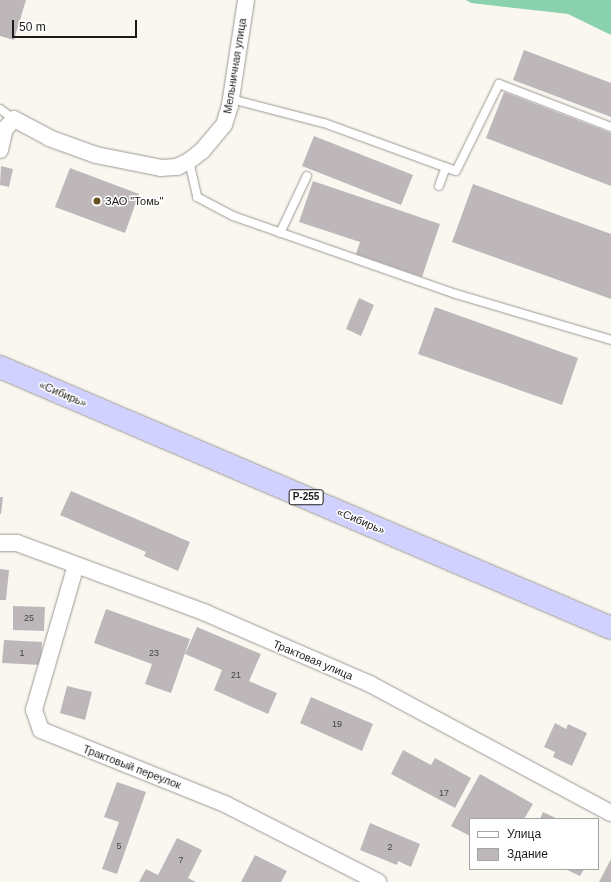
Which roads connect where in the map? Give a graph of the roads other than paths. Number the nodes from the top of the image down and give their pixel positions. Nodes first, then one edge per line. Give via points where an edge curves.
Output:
1 (246, 0) edge
2 (231, 99) junction
3 (0, 109) edge
4 (14, 119) junction
5 (611, 127) edge
6 (0, 150) edge
7 (189, 161) junction
8 (446, 167) junction
9 (307, 176) dead end
10 (439, 186) dead end
11 (280, 233) junction
12 (611, 340) edge
13 (0, 367) edge
14 (0, 543) edge
15 (76, 565) junction
16 (611, 628) edge
17 (611, 813) edge
18 (378, 882) edge

1 - 2 street, Мельничная улица
2 - 7 street, Мельничная улица via 224,125 202,151
2 - 8 lane via 324,123
3 - 4 lane
4 - 6 street via 5,129
4 - 7 street, Мельничная улица via 49,138 96,155 161,168 177,167
5 - 8 lane via 499,84 456,171
7 - 11 lane via 197,196 233,216
8 - 10 lane
9 - 11 lane
11 - 12 lane via 456,294
13 - 16 highway, «Сибирь» / Р-255
14 - 15 street, Трактовая улица via 17,543
15 - 17 street, Трактовая улица via 206,613 370,684
15 - 18 street, Трактовый переулок via 34,710 41,730 225,804

